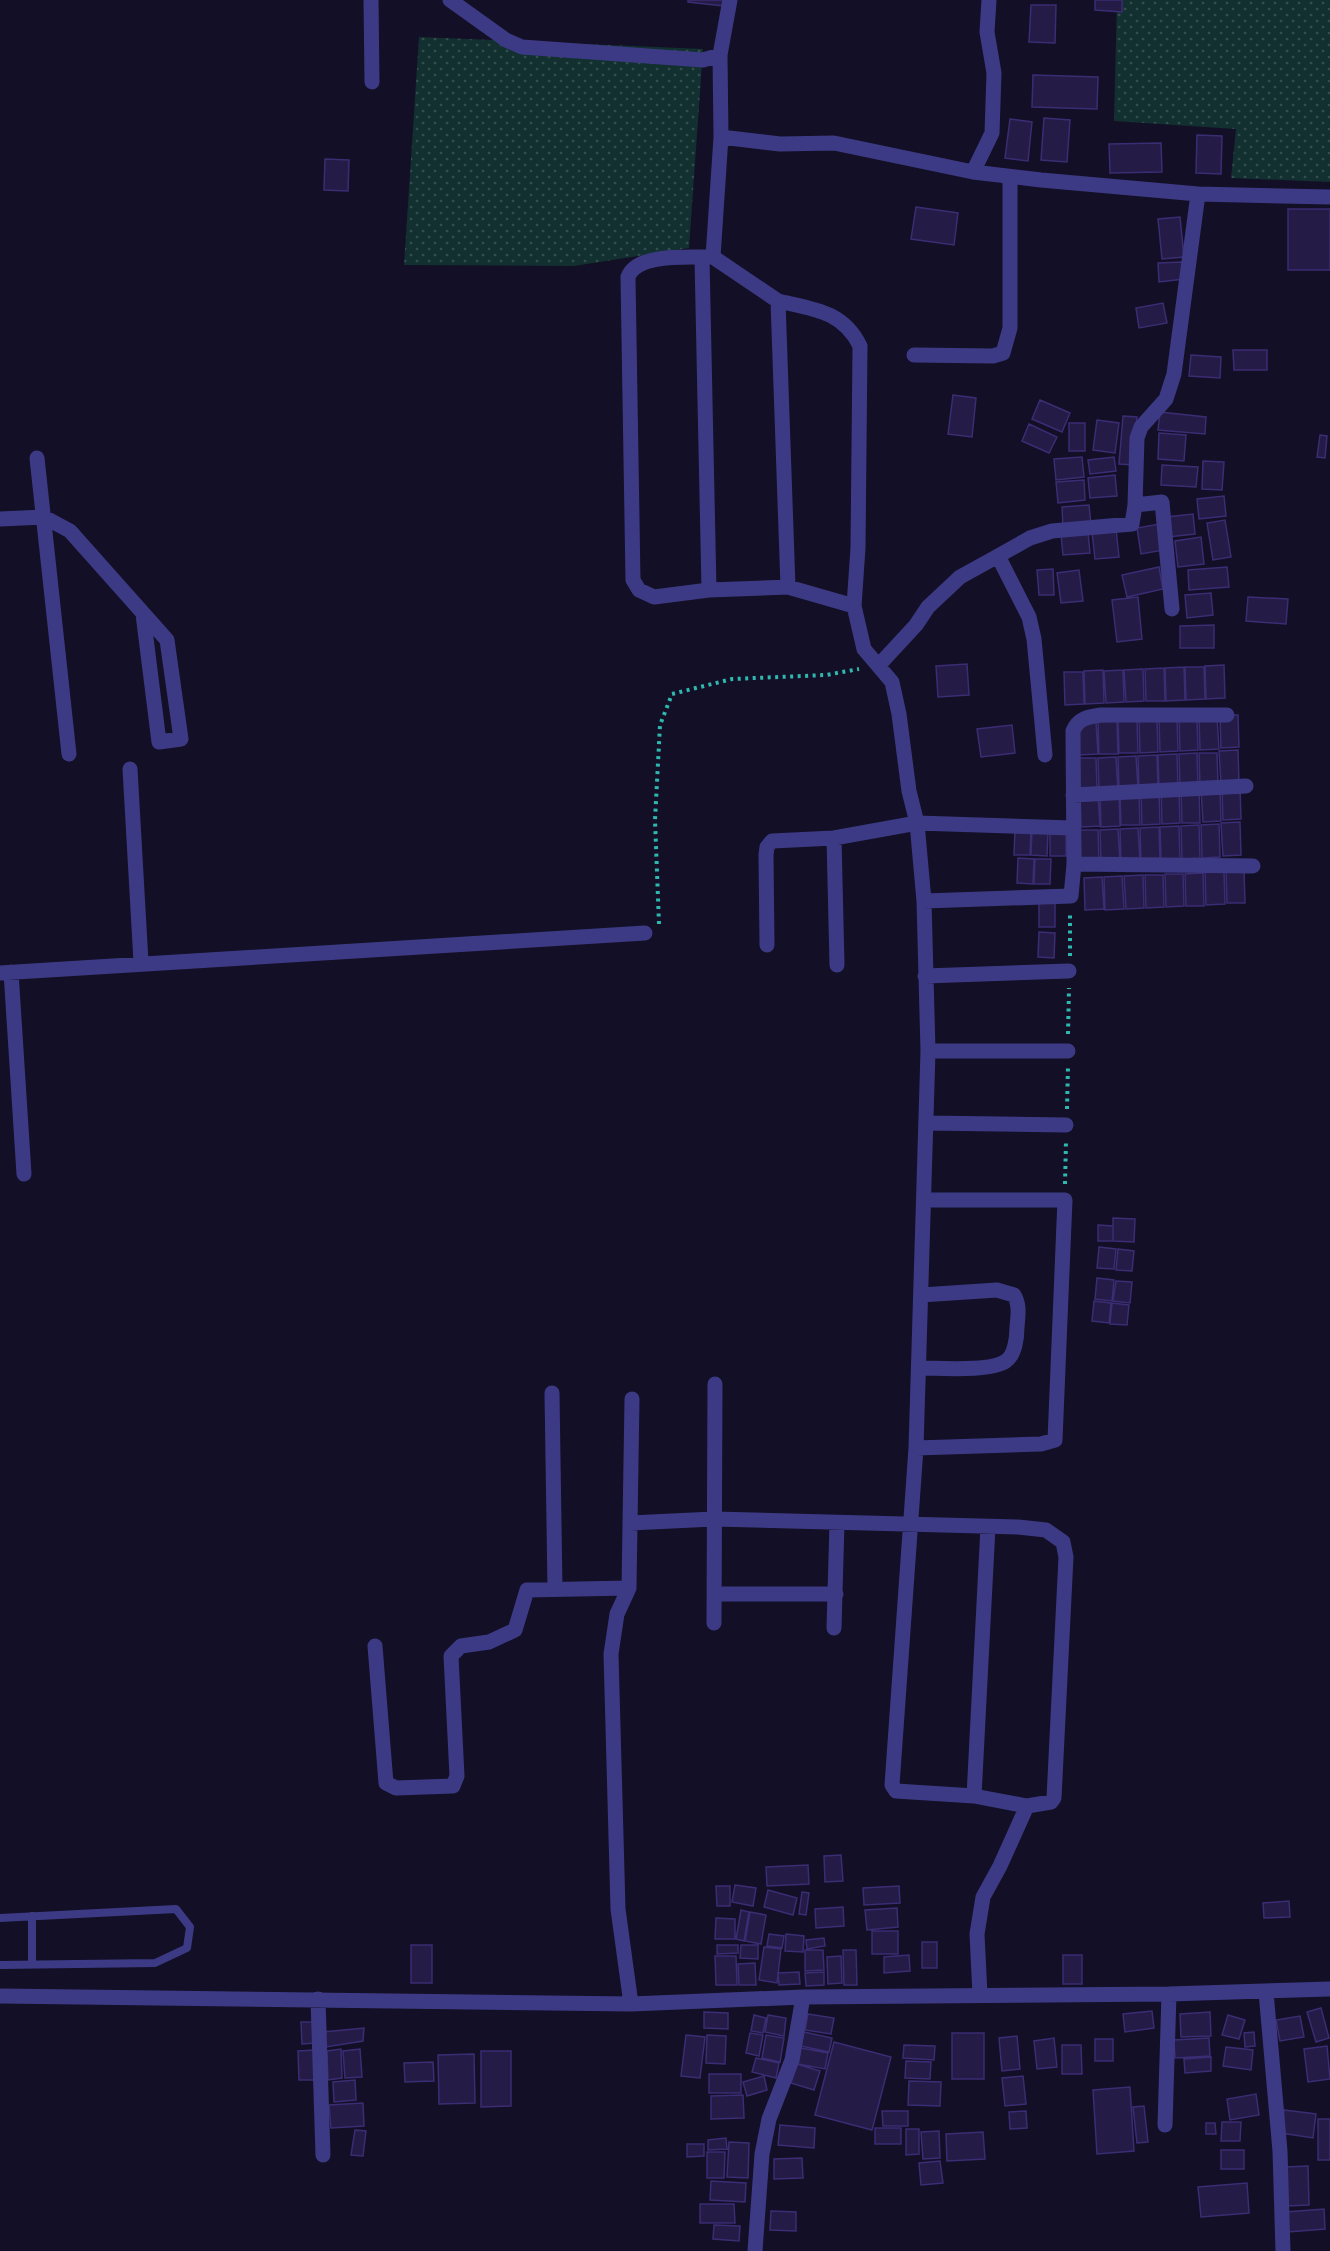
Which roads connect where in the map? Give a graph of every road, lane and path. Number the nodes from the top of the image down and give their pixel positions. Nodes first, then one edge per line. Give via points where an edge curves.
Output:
1 (371, 0) edge
2 (450, 0) edge
3 (730, 0) edge
4 (989, 0) edge
5 (720, 56) junction
6 (372, 82) dead end
7 (721, 137) junction
8 (973, 172) junction
9 (1010, 177) junction
10 (1198, 194) junction
11 (1330, 197) edge
12 (707, 257) junction
13 (778, 302) junction
14 (914, 355) dead end
15 (37, 458) dead end
16 (1135, 505) junction
17 (44, 517) junction
18 (0, 519) edge
19 (998, 556) junction
20 (788, 588) junction
21 (709, 590) junction
22 (854, 606) junction
23 (1172, 609) dead end
24 (143, 614) junction
25 (879, 666) junction
26 (1227, 715) dead end
27 (69, 754) dead end
28 (1045, 755) dead end
29 (130, 769) dead end
30 (1246, 786) dead end
31 (1073, 795) junction
32 (916, 824) junction
33 (1072, 828) junction
34 (834, 838) junction
35 (1074, 864) junction
36 (1253, 866) dead end
37 (924, 901) junction
38 (645, 933) joint
39 (767, 945) dead end
40 (141, 962) junction
41 (837, 965) dead end
42 (1069, 971) dead end
43 (6, 972) edge
44 (925, 976) junction
45 (928, 1050) junction
46 (1068, 1051) dead end
47 (926, 1123) junction
48 (1066, 1125) dead end
49 (24, 1174) dead end
50 (924, 1200) junction
51 (921, 1295) junction
52 (920, 1368) junction
53 (714, 1384) dead end
54 (552, 1393) dead end
55 (632, 1399) dead end
56 (916, 1448) junction
57 (714, 1519) junction
58 (630, 1523) junction
59 (837, 1523) junction
60 (910, 1524) junction
61 (988, 1527) junction
62 (628, 1588) junction
63 (555, 1589) junction
64 (714, 1594) junction
65 (836, 1594) junction
66 (714, 1623) dead end
67 (834, 1628) dead end
68 (375, 1646) dead end
69 (974, 1796) junction
70 (1027, 1806) junction
71 (32, 1916) junction
72 (0, 1918) edge
73 (32, 1964) junction
74 (0, 1965) edge
75 (1330, 1989) edge
76 (1266, 1992) junction
77 (1169, 1994) junction
78 (980, 1995) junction
79 (0, 1996) edge
80 (803, 1997) junction
81 (318, 1999) junction
82 (631, 2004) junction
83 (1165, 2125) dead end
84 (323, 2155) dead end
85 (755, 2251) edge
86 (1283, 2251) edge

1 - 6 street
2 - 5 street via 522,47 703,60
3 - 5 street
4 - 8 street via 987,32 994,73 992,133
5 - 7 street
7 - 8 street via 780,144 834,143
7 - 12 street
8 - 9 street
9 - 10 street
9 - 14 street via 1010,318 1003,353
10 - 11 street
10 - 16 street via 1174,374 1166,399 1141,427 1137,438
12 - 13 street
12 - 21 street
12 - 21 street via 641,263 628,277 626,291 631,568 635,587 654,597
13 - 20 street
13 - 22 street via 830,314 847,325 860,346
15 - 17 street
16 - 19 street via 1132,525 1052,531
16 - 23 street via 1162,502
17 - 18 street
17 - 24 street via 70,531
17 - 27 street
19 - 25 street via 960,577 928,607
19 - 28 street via 1029,617
20 - 21 street
20 - 22 street
22 - 25 street via 864,649
24 - 24 street via 167,640 181,739 159,742
25 - 32 street via 892,682
25 - 38 path via 826,675 732,679 672,694 660,725 655,820 659,922 658,929
26 - 31 street via 1085,717 1073,731
29 - 40 street
30 - 31 street
31 - 33 street
32 - 33 street
32 - 34 street
32 - 37 street
33 - 35 street
34 - 39 street via 768,844
34 - 41 street
35 - 36 street
35 - 37 street via 1071,896
37 - 44 street
38 - 40 street
40 - 43 street
42 - 44 street
43 - 49 street
44 - 45 street
45 - 46 street
45 - 47 street
47 - 48 street
47 - 50 street
50 - 51 street
50 - 56 street via 1065,1200 1064,1247 1055,1440 1041,1444
51 - 52 street
51 - 52 street via 997,1290 1014,1295 1018,1307 1017,1335 1006,1362
52 - 56 street
53 - 57 street
54 - 63 street
55 - 58 street
56 - 60 street
57 - 58 street
57 - 59 street
57 - 64 street
58 - 62 street
59 - 60 street
59 - 65 street
60 - 61 street
60 - 69 street via 893,1788
61 - 69 street
61 - 70 street via 1046,1530 1063,1542 1066,1551 1054,1798
62 - 63 street
62 - 82 street via 617,1614 611,1654 618,1909
63 - 68 street via 527,1590 515,1630 489,1642 461,1646 451,1656 457,1776 453,1786 396,1788 386,1783
64 - 65 street
64 - 66 street
65 - 67 street
69 - 70 street
70 - 78 street via 983,1897 977,1934
71 - 72 lane
71 - 73 lane
71 - 73 lane via 176,1909 190,1927 187,1948 155,1963
73 - 74 lane
75 - 76 street
76 - 77 street
76 - 86 street via 1280,2151
77 - 78 street
77 - 83 street
78 - 80 street
79 - 81 street
80 - 82 street
80 - 85 street via 792,2060 769,2119 762,2154
81 - 82 street
81 - 84 street

